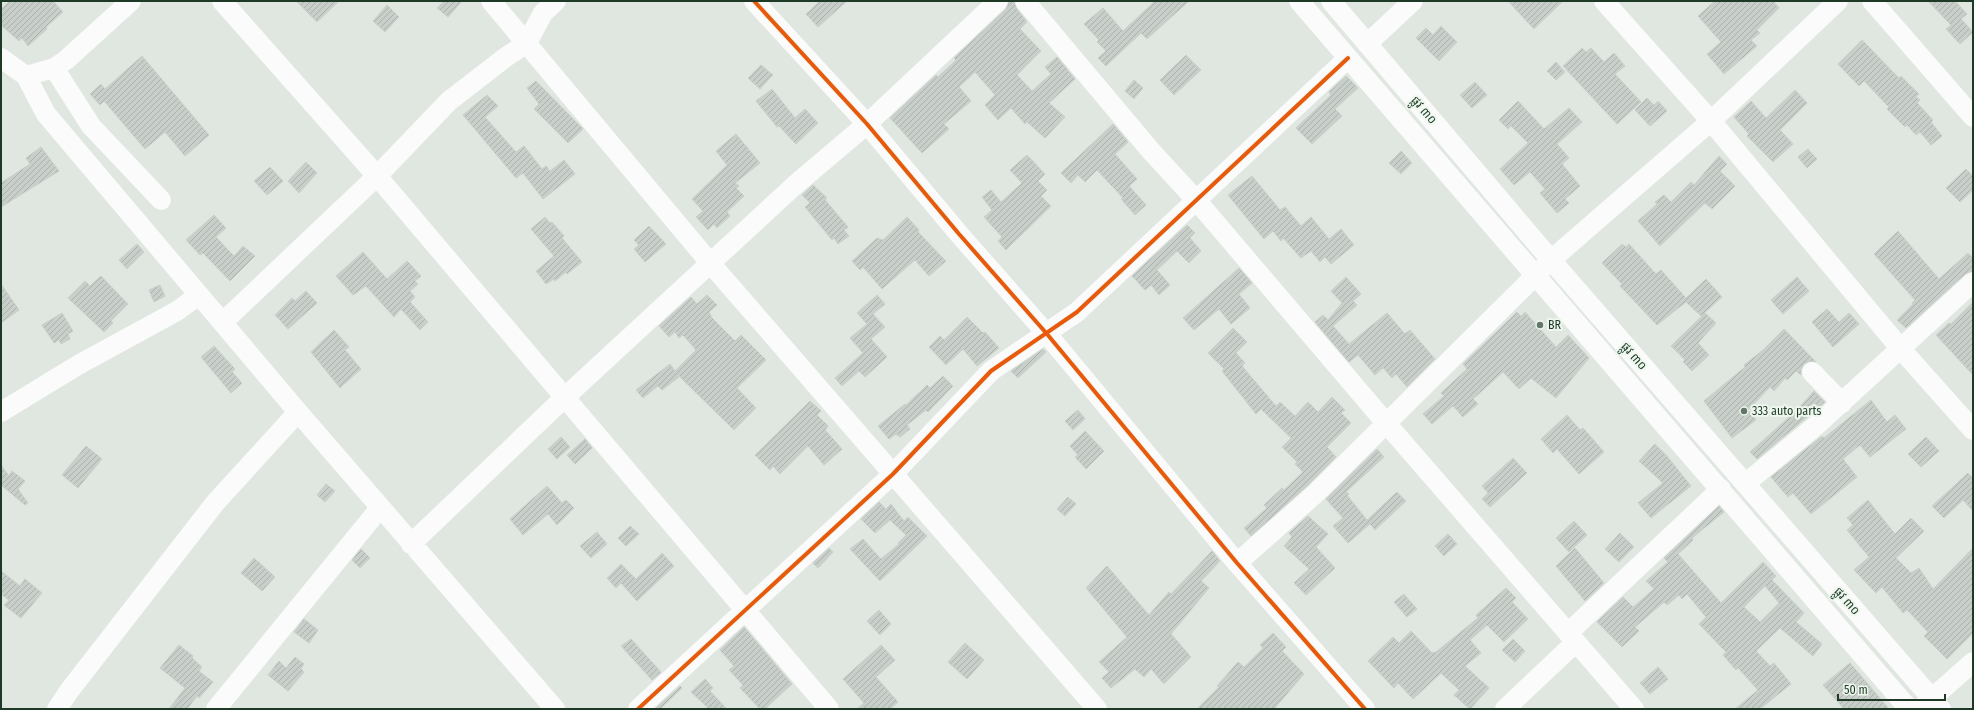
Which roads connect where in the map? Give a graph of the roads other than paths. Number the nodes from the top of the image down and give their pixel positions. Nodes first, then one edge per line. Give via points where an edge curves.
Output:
1 (131, 1) edge
2 (222, 1) edge
3 (491, 1) edge
4 (556, 1) edge
5 (754, 1) edge
6 (998, 1) edge
7 (1025, 1) edge
8 (1299, 1) edge
9 (1331, 1) edge
10 (1413, 1) edge
11 (1604, 1) edge
12 (1838, 1) edge
13 (1872, 1) edge
14 (527, 43) junction
15 (1367, 44) junction
16 (1, 58) edge
17 (1348, 58) junction
18 (54, 68) junction
19 (26, 76) junction
20 (1973, 118) edge
21 (1711, 121) junction
22 (867, 124) junction
23 (377, 176) junction
24 (161, 200) dead end
25 (1197, 201) junction
26 (1551, 260) junction
27 (711, 264) junction
28 (1535, 275) junction
29 (1973, 282) edge
30 (199, 295) junction
31 (223, 322) junction
32 (1047, 334) junction
33 (1900, 348) junction
34 (1812, 372) dead end
35 (564, 398) junction
36 (1842, 403) junction
37 (1, 412) edge
38 (298, 412) junction
39 (1386, 423) junction
40 (1973, 430) edge
41 (892, 474) junction
42 (1746, 483) junction
43 (1721, 489) junction
44 (380, 508) junction
45 (411, 544) junction
46 (1237, 562) junction
47 (744, 610) junction
48 (1572, 638) junction
49 (1973, 662) edge
50 (1085, 705) edge
51 (1931, 706) edge
52 (57, 709) edge
53 (216, 709) edge
54 (555, 709) edge
55 (638, 709) edge
56 (829, 709) edge
57 (1364, 709) edge
58 (1505, 709) edge
59 (1634, 709) edge
60 (1909, 709) edge

1 - 18 street
2 - 23 street
3 - 14 street
4 - 14 street via 543,13
5 - 22 street
6 - 22 street
7 - 25 street via 1151,151
8 - 17 street, ផ្លូវ ៣០
9 - 15 street, ផ្លូវ ៣០
10 - 15 street
11 - 21 street
12 - 21 street
13 - 20 street
14 - 23 street via 450,101
14 - 27 street
15 - 26 street, ផ្លូវ ៣០
16 - 19 street
17 - 25 street
17 - 28 street, ផ្លូវ ៣០
18 - 19 street
18 - 24 street via 92,126
19 - 30 street via 46,114
21 - 26 street
21 - 33 street
22 - 27 street via 795,185
22 - 32 street
23 - 31 street
23 - 35 street
25 - 32 street via 1077,312
25 - 39 street
26 - 28 street
26 - 42 street, ផ្លូវ ៣០
27 - 35 street
27 - 41 street
28 - 39 street
28 - 43 street, ផ្លូវ ៣០
29 - 33 street
30 - 31 street
30 - 37 street via 177,311
31 - 38 street
32 - 41 street via 991,371
32 - 46 street
33 - 36 street
33 - 40 street
34 - 36 street
35 - 45 street
35 - 47 street
36 - 42 street
38 - 44 street
38 - 52 street via 215,503
39 - 46 street via 1315,494
39 - 48 street
41 - 47 street
41 - 50 street
42 - 51 street, ផ្លូវ ៣០
43 - 48 street
43 - 60 street, ផ្លូវ ៣០
44 - 45 street
44 - 53 street
45 - 54 street
46 - 57 street
47 - 55 street
47 - 56 street
48 - 58 street
48 - 59 street
49 - 51 street

